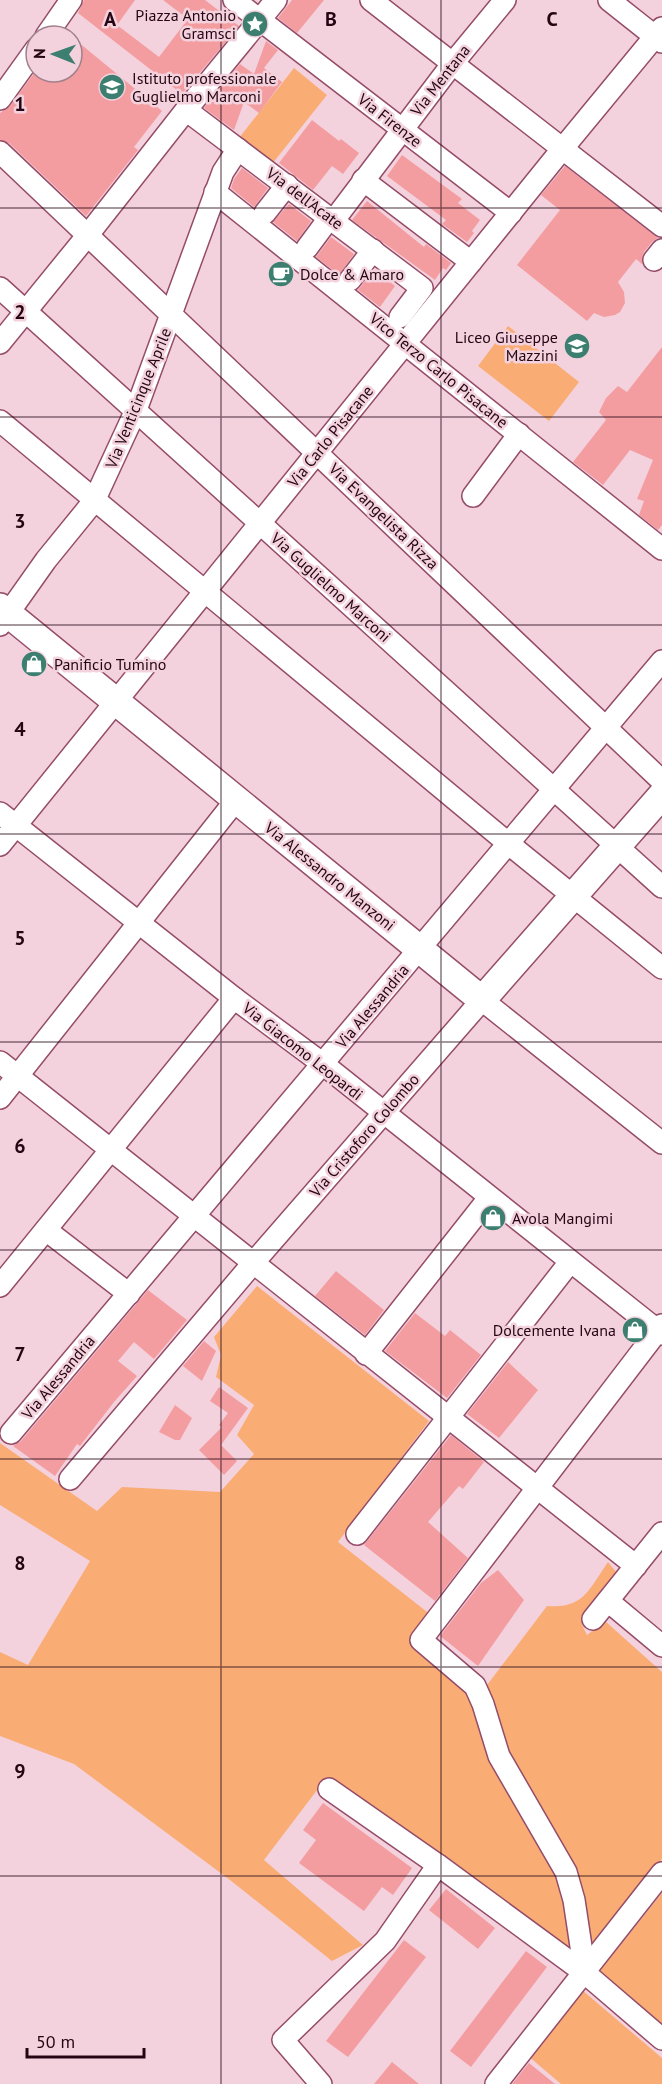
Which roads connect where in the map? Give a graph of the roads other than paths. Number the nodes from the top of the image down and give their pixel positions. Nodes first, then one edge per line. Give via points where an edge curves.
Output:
1 (234, 0) edge
2 (276, 0) edge
3 (371, 0) edge
4 (505, 0) edge
5 (609, 0) edge
6 (62, 4) edge
7 (52, 24) edge
8 (260, 27) junction
9 (660, 36) edge
10 (453, 63) junction
11 (24, 66) edge
12 (0, 99) edge
13 (186, 110) junction
14 (402, 129) junction
15 (563, 148) junction
16 (238, 149) junction
17 (0, 152) edge
18 (363, 180) junction
19 (287, 185) junction
20 (215, 192) junction
21 (265, 213) dead end
22 (511, 213) junction
23 (332, 218) junction
24 (662, 226) edge
25 (87, 236) junction
26 (307, 248) dead end
27 (373, 250) junction
28 (471, 262) junction
29 (350, 280) dead end
30 (0, 288) edge
31 (26, 311) junction
32 (172, 316) junction
33 (400, 317) dead end
34 (0, 342) edge
35 (405, 344) junction
36 (136, 410) junction
37 (0, 421) edge
38 (519, 434) junction
39 (318, 452) junction
40 (472, 496) dead end
41 (94, 501) junction
42 (260, 523) junction
43 (662, 549) edge
44 (205, 592) junction
45 (3, 616) edge
46 (662, 661) edge
47 (116, 702) junction
48 (606, 729) junction
49 (662, 781) edge
50 (555, 790) junction
51 (662, 795) edge
52 (237, 800) junction
53 (8, 820) edge
54 (509, 844) junction
55 (0, 845) edge
56 (617, 846) junction
57 (662, 887) edge
58 (575, 897) junction
59 (139, 923) junction
60 (420, 949) junction
61 (662, 968) edge
62 (234, 998) junction
63 (482, 999) junction
64 (0, 1062) edge
65 (323, 1064) junction
66 (18, 1075) junction
67 (0, 1098) edge
68 (382, 1113) junction
69 (662, 1143) edge
70 (110, 1149) junction
71 (489, 1198) junction
72 (195, 1215) junction
73 (46, 1230) junction
74 (254, 1262) junction
75 (570, 1262) junction
76 (0, 1286) edge
77 (129, 1294) junction
78 (660, 1330) edge
79 (366, 1353) junction
80 (448, 1418) junction
81 (11, 1432) dead end
82 (70, 1479) dead end
83 (537, 1489) junction
84 (662, 1533) edge
85 (357, 1534) dead end
86 (636, 1566) junction
87 (608, 1601) junction
88 (593, 1619) dead end
89 (662, 1646) edge
90 (329, 1789) dead end
91 (438, 1865) junction
92 (662, 1873) edge
93 (585, 1973) junction
94 (662, 2039) edge
95 (321, 2084) edge
96 (496, 2084) edge

1 - 8 street, Via Firenze
2 - 8 street
3 - 10 street
4 - 10 street, Via Mentana
5 - 9 street
6 - 7 street
8 - 13 street
8 - 14 street, Via Firenze
9 - 15 street, Via Carlo Pisacane
10 - 14 street, Via Mentana
10 - 15 street
11 - 12 street
13 - 16 street, Via dell'Acate
13 - 25 street
14 - 18 street, Via Mentana
14 - 22 street, Via Firenze
15 - 22 street, Via Carlo Pisacane
15 - 24 street
16 - 19 street, Via dell'Acate
16 - 20 street, Via Venticinque Aprile
17 - 25 street, Via Evangelista Rizza
18 - 23 street, Via Mentana
18 - 28 street
19 - 21 street
19 - 23 street, Via dell'Acate
20 - 32 street, Via Venticinque Aprile
20 - 35 street, Vico Terzo Carlo Pisacane
22 - 28 street, Via Carlo Pisacane
23 - 26 street, Via Mentana
23 - 27 street, Via dell'Acate
25 - 31 street
25 - 32 street, Via Evangelista Rizza
27 - 29 street
27 - 33 street, Via dell'Acate via 422,288
28 - 35 street, Via Carlo Pisacane
30 - 31 street, Via Guglielmo Marconi
31 - 34 street
31 - 36 street, Via Guglielmo Marconi
32 - 36 street, Via Venticinque Aprile
32 - 39 street, Via Evangelista Rizza
35 - 38 street, Vico Terzo Carlo Pisacane
35 - 39 street, Via Carlo Pisacane
36 - 41 street, Via Venticinque Aprile
36 - 42 street, Via Guglielmo Marconi
37 - 41 street
38 - 40 street
38 - 43 street, Vico Terzo Carlo Pisacane
39 - 42 street, Via Carlo Pisacane
39 - 48 street, Via Evangelista Rizza
41 - 44 street
41 - 45 street, Via Venticinque Aprile
42 - 44 street, Via Carlo Pisacane
42 - 50 street, Via Guglielmo Marconi
44 - 47 street, Via Carlo Pisacane
44 - 54 street
45 - 47 main road, Via Alessandro Manzoni
46 - 48 street, Via Alessandria
47 - 52 main road, Via Alessandro Manzoni
47 - 53 street, Via Carlo Pisacane
48 - 49 street, Via Evangelista Rizza
48 - 50 street, Via Alessandria
50 - 54 street, Via Alessandria
50 - 56 street, Via Guglielmo Marconi
51 - 56 main road, Via Cristoforo Colombo
52 - 59 street
52 - 60 main road, Via Alessandro Manzoni
53 - 55 street, Via Carlo Pisacane
53 - 59 street, Via Giacomo Leopardi
54 - 58 street
54 - 60 street, Via Alessandria
56 - 57 street, Via Guglielmo Marconi
56 - 58 main road, Via Cristoforo Colombo
58 - 61 street
58 - 63 main road, Via Cristoforo Colombo
59 - 62 street, Via Giacomo Leopardi
59 - 66 street
60 - 63 main road, Via Alessandro Manzoni
60 - 65 street, Via Alessandria
62 - 65 street, Via Giacomo Leopardi
62 - 70 street
63 - 68 street, Via Cristoforo Colombo
63 - 69 street, Via Alessandro Manzoni
64 - 66 street
65 - 68 street, Via Giacomo Leopardi
65 - 72 street, Via Alessandria
66 - 67 street
66 - 70 street
68 - 71 street, Via Giacomo Leopardi
68 - 74 street, Via Cristoforo Colombo
70 - 72 street
70 - 73 street
71 - 75 street, Via Giacomo Leopardi
71 - 79 street
72 - 74 street
72 - 77 street, Via Alessandria
73 - 76 street
73 - 77 street
74 - 79 street
74 - 82 street, Via Cristoforo Colombo
75 - 78 street, Via Giacomo Leopardi
75 - 80 street
77 - 81 street, Via Alessandria
78 - 83 street
79 - 80 street
80 - 83 street
80 - 85 street
83 - 86 street
83 - 93 street via 421,1640 475,1686 499,1756 566,1872
84 - 86 street
86 - 87 street
87 - 88 street
87 - 89 street
90 - 91 street
91 - 93 street
91 - 95 street via 384,1941 283,2040
92 - 93 street
93 - 94 street
93 - 96 street

